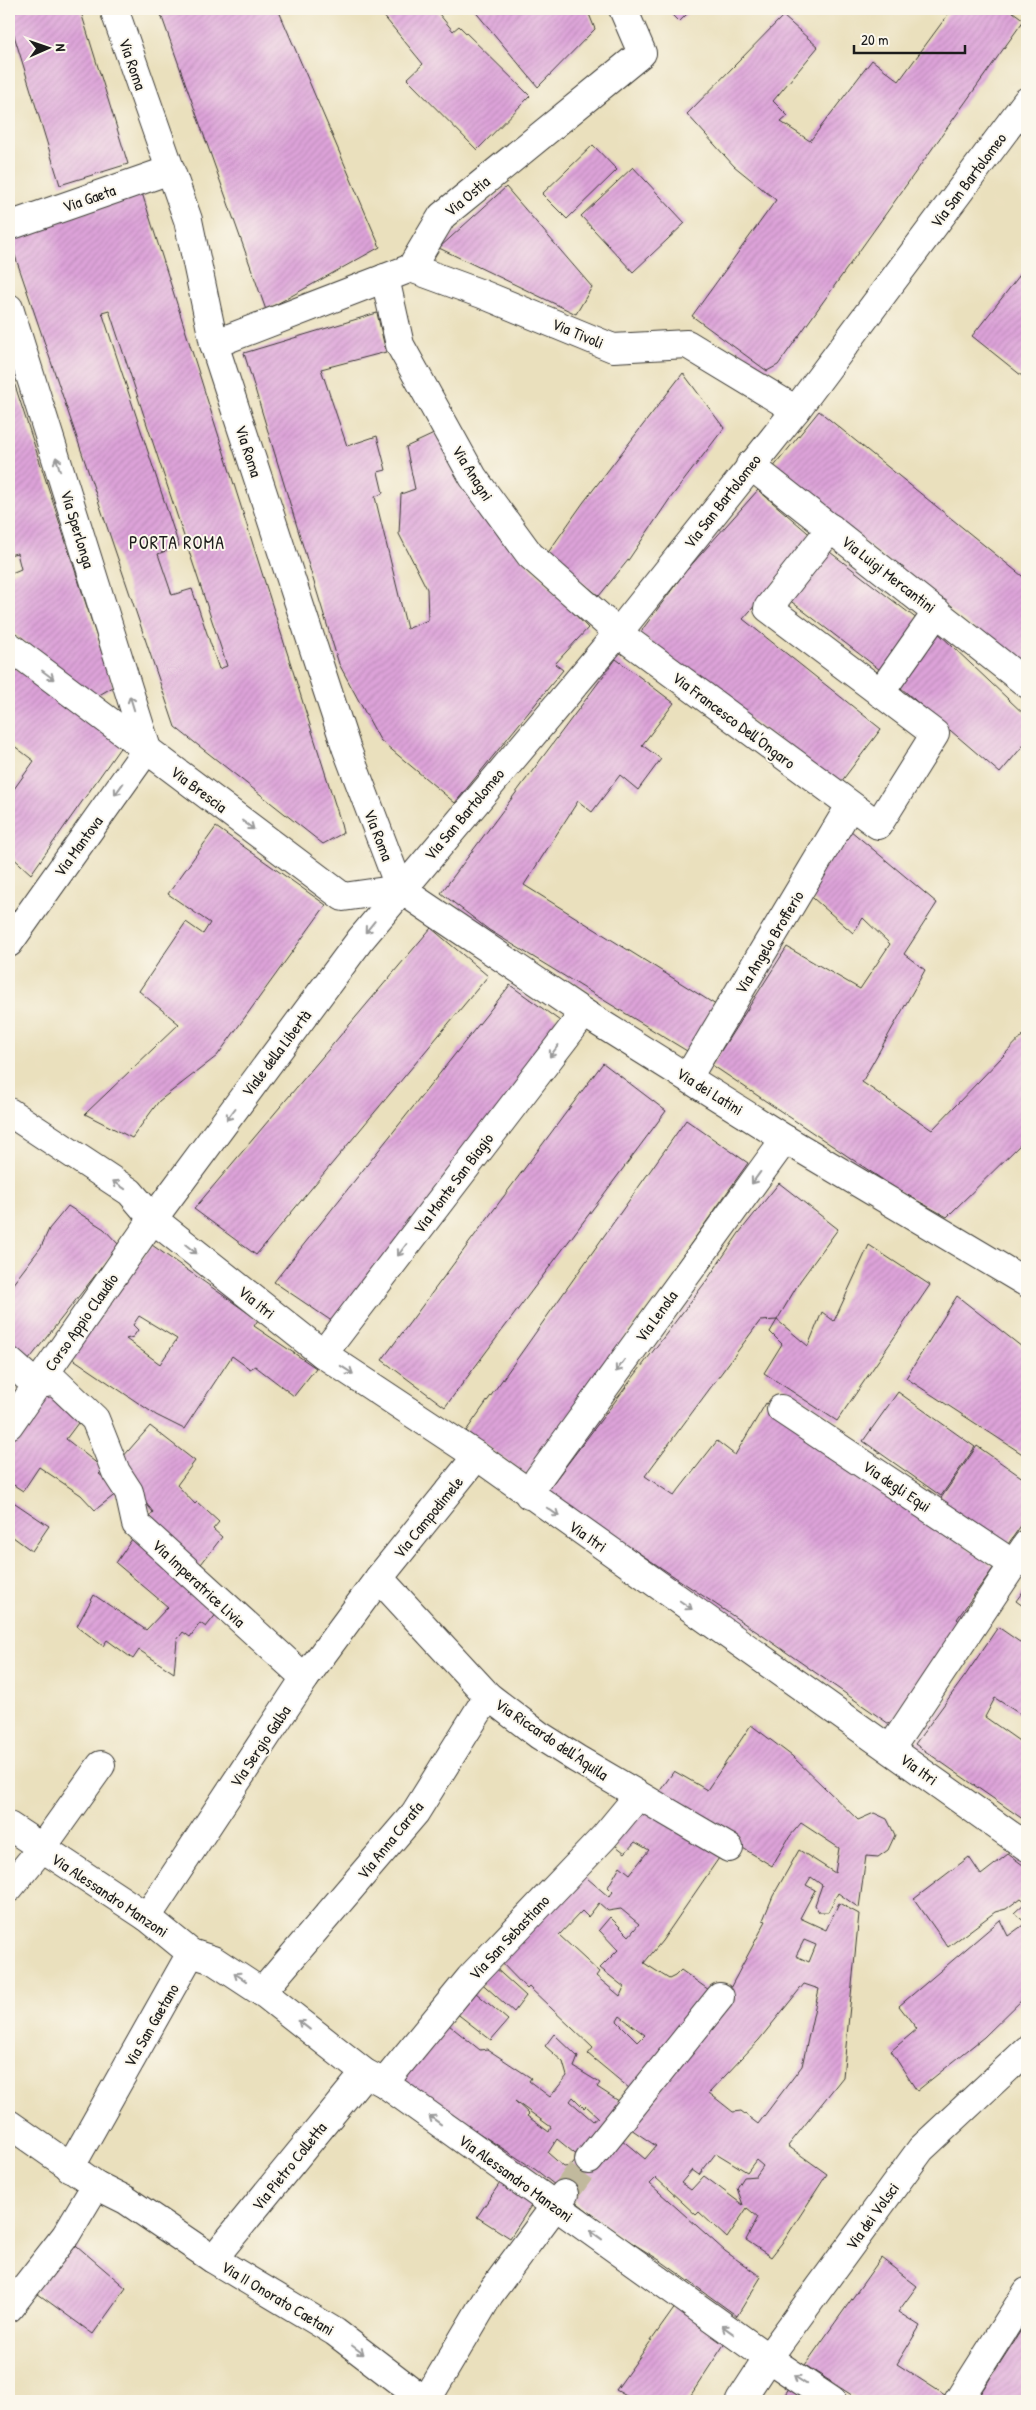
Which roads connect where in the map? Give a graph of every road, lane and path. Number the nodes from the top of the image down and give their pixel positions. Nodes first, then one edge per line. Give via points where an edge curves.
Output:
1 (114, 9) edge
2 (623, 9) edge
3 (1027, 101) edge
4 (170, 170) junction
5 (9, 226) edge
6 (411, 268) junction
7 (385, 278) junction
8 (9, 308) edge
9 (214, 344) junction
10 (796, 410) junction
11 (750, 464) junction
12 (831, 528) junction
13 (937, 612) junction
14 (618, 633) junction
15 (9, 646) edge
16 (1027, 684) edge
17 (880, 693) junction
18 (147, 749) junction
19 (850, 806) junction
20 (400, 889) junction
21 (9, 943) edge
22 (584, 1012) junction
23 (688, 1077) junction
24 (9, 1112) edge
25 (785, 1138) junction
26 (153, 1219) junction
27 (1027, 1283) edge
28 (322, 1354) junction
29 (9, 1361) edge
30 (36, 1385) junction
31 (781, 1409) dead end
32 (9, 1425) edge
33 (477, 1456) junction
34 (529, 1495) junction
35 (1020, 1554) edge
36 (379, 1578) junction
37 (305, 1678) junction
38 (488, 1696) junction
39 (891, 1748) junction
40 (101, 1765) dead end
41 (638, 1796) junction
42 (9, 1826) edge
43 (1027, 1846) edge
44 (729, 1848) dead end
45 (42, 1849) junction
46 (9, 1888) edge
47 (147, 1917) junction
48 (202, 1956) junction
49 (264, 1994) junction
50 (720, 1997) dead end
51 (1027, 2050) edge
52 (374, 2078) junction
53 (9, 2124) edge
54 (589, 2160) tunnel mouth
55 (70, 2168) junction
56 (96, 2185) junction
57 (559, 2200) junction
58 (213, 2259) junction
59 (1027, 2292) edge
60 (9, 2308) edge
61 (768, 2358) junction
62 (425, 2401) edge
63 (740, 2401) edge
64 (832, 2401) edge
65 (958, 2401) edge

1 - 4 street, Via Roma
2 - 6 street, Via Ostia via 642,53 442,216
3 - 10 street, Via San Bartolomeo
4 - 5 street, Via Gaeta
4 - 9 street, Via Roma via 188,220
6 - 7 street
6 - 10 street, Via Tivoli via 613,348 687,344
7 - 9 street
7 - 14 street, Via Anagni via 400,345 473,477 530,555
18 -> 8 street, Via Sperlonga
9 - 20 street, Via Roma via 346,746
10 - 11 street, Via San Bartolomeo
11 - 12 street, Via Luigi Mercantini
11 - 14 street, Via San Bartolomeo
12 - 13 street, Via Luigi Mercantini
12 - 17 street via 768,608
13 - 16 street, Via Luigi Mercantini
13 - 17 street
14 - 19 street, Via Francesco Dell'Ongaro
14 - 20 street, Via San Bartolomeo
15 -> 18 street, Via Brescia
17 - 19 street, Via Francesco Dell'Ongaro via 935,734 878,825
18 -> 20 street, Via Brescia via 343,897
18 -> 21 street, Via Mantova
19 - 23 street, Via Angelo Brofferio
20 - 22 street, Via dei Latini
20 -> 26 street, Viale della Libertà
22 - 23 street, Via dei Latini
22 -> 28 street, Via Monte San Biagio
23 - 25 street, Via dei Latini
26 -> 24 street, Via Itri via 130,1192
25 - 27 street, Via dei Latini
25 -> 34 street, Via Lenola
26 -> 28 street, Via Itri
26 - 30 street, Corso Appio Claudio
28 -> 33 street, Via Itri
29 - 30 street
30 - 32 street, Corso Appio Claudio
30 - 37 street, Via Imperatrice Livia via 55,1381 95,1419 116,1472 129,1492 136,1524
31 - 35 street, Via degli Equi
33 - 34 street, Via Itri
33 - 36 street, Via Campodimele
34 -> 39 street, Via Itri
35 - 39 street, Via degli Equi
36 - 37 street, Via Sergio Galba
36 - 38 street, Via Riccardo dell'Aquila
37 - 47 street, Via Sergio Galba
38 - 41 street, Via Riccardo dell'Aquila via 539,1735
38 - 49 street, Via Anna Carafa via 415,1813
39 - 43 street, Via Itri
40 - 45 street
41 - 44 street, Via Riccardo dell'Aquila
41 - 52 street, Via San Sebastiano via 604,1837
42 - 45 street, Via Alessandro Manzoni
45 - 46 street
45 - 47 street, Via Alessandro Manzoni
47 - 48 street, Via Alessandro Manzoni
49 -> 48 street, Via Alessandro Manzoni
48 - 55 street, Via San Gaetano via 110,2097
52 -> 49 street, Via Alessandro Manzoni
50 - 54 street
51 - 61 street, Via dei Volsci via 921,2149
57 -> 52 street, Via Alessandro Manzoni
52 - 58 street, Via Pietro Colletta
53 - 55 street
55 - 56 street, Via II Onorato Caetani
56 - 58 street, Via II Onorato Caetani via 126,2200
56 - 60 street via 66,2236
61 -> 57 street, Via Alessandro Manzoni
57 - 62 street via 483,2290
58 -> 62 street, Via II Onorato Caetani via 334,2332
59 - 65 street
61 - 63 street, Via dei Volsci
64 -> 61 street, Via Alessandro Manzoni

